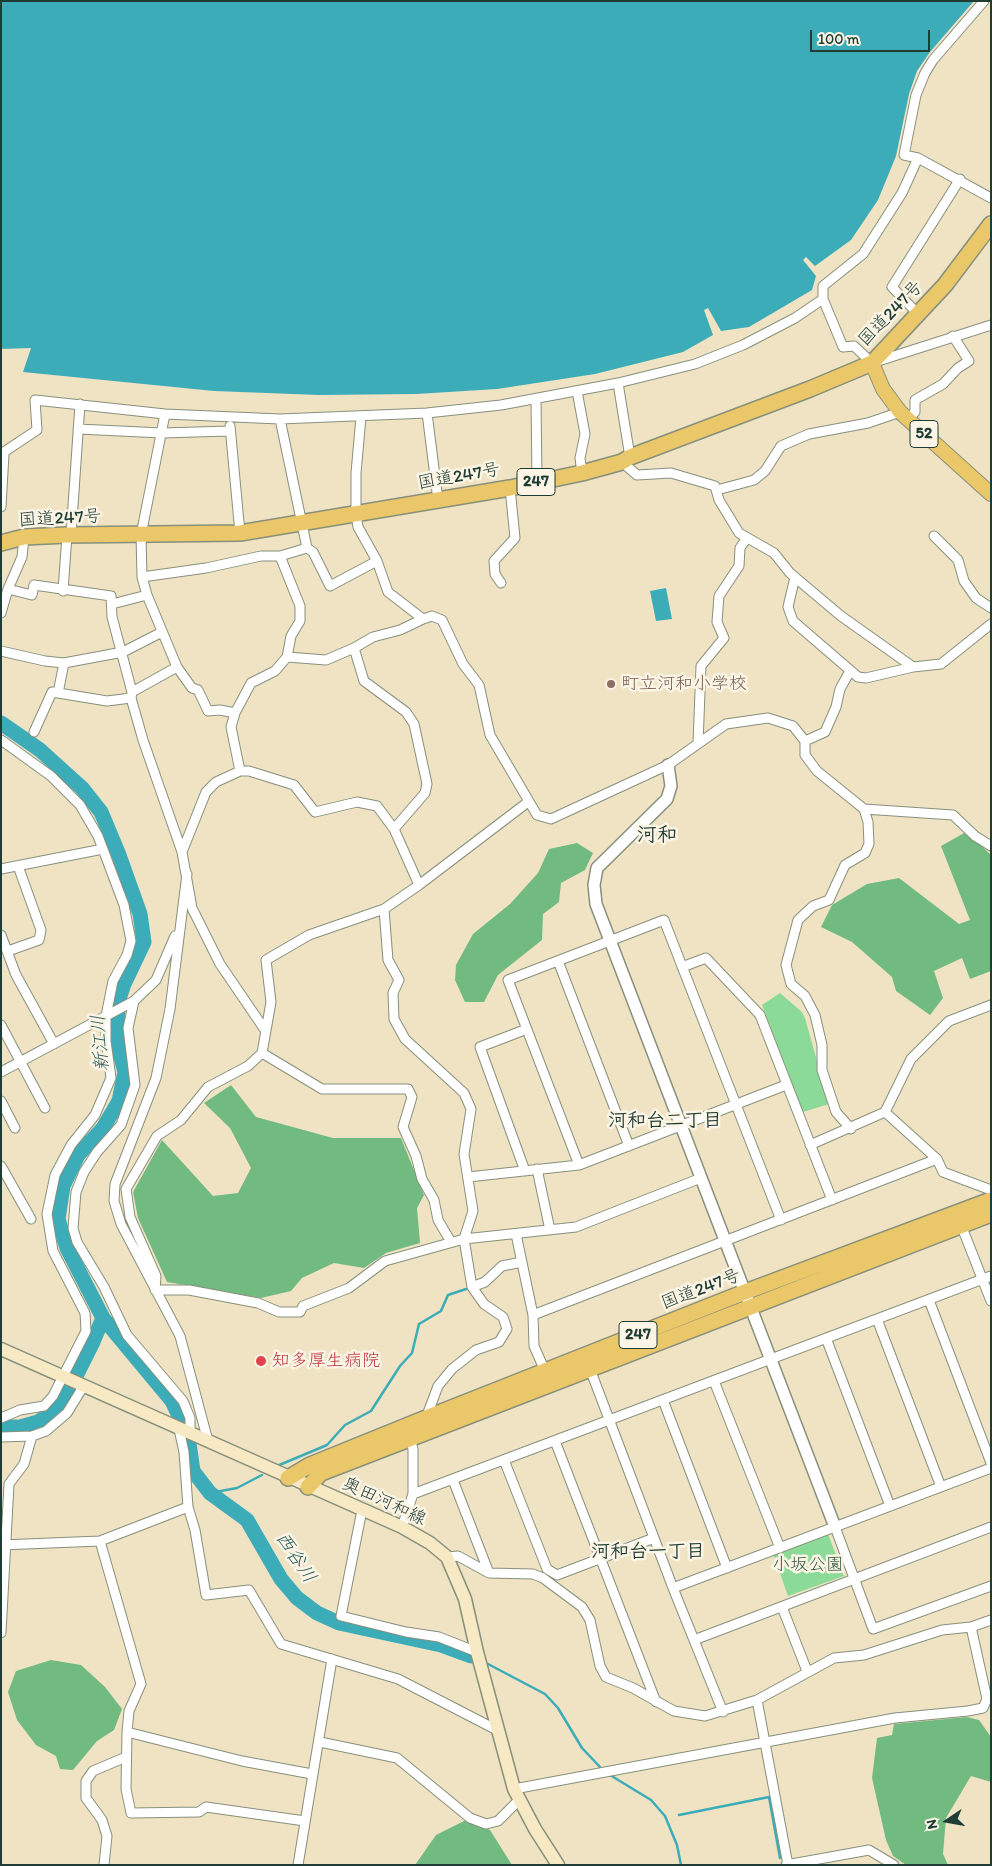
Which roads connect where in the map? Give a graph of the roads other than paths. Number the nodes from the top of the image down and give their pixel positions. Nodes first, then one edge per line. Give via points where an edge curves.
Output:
1 (984, 1) edge
2 (918, 158) junction
3 (960, 179) junction
4 (991, 198) edge
5 (991, 224) edge
6 (824, 299) junction
7 (919, 315) junction
8 (991, 325) edge
9 (953, 336) junction
10 (872, 363) junction
11 (618, 383) junction
12 (577, 392) junction
13 (536, 399) junction
14 (80, 404) junction
15 (427, 413) junction
16 (165, 414) junction
17 (904, 415) junction
18 (361, 417) junction
19 (229, 418) junction
20 (280, 419) junction
21 (78, 429) junction
22 (230, 431) junction
23 (162, 433) junction
24 (3, 454) edge
25 (626, 459) junction
26 (582, 473) junction
27 (537, 482) junction
28 (510, 488) junction
29 (717, 490) junction
30 (991, 494) edge
31 (438, 500) junction
32 (1, 507) edge
33 (356, 514) junction
34 (302, 523) junction
35 (240, 533) junction
36 (69, 535) junction
37 (141, 535) junction
38 (934, 536) dead end
39 (24, 538) junction
40 (746, 539) junction
41 (1, 542) edge
42 (307, 548) junction
43 (280, 556) junction
44 (377, 561) junction
45 (142, 577) junction
46 (795, 577) junction
47 (501, 583) dead end
48 (8, 590) junction
49 (64, 591) junction
50 (147, 595) junction
51 (112, 604) junction
52 (991, 608) edge
53 (1, 613) edge
54 (424, 619) junction
55 (991, 624) edge
56 (162, 632) junction
57 (354, 648) junction
58 (1, 651) edge
59 (123, 652) junction
60 (287, 657) junction
61 (64, 663) junction
62 (177, 667) junction
63 (913, 667) junction
64 (850, 672) junction
65 (58, 693) junction
66 (132, 695) junction
67 (236, 713) junction
68 (34, 732) dead end
69 (1, 740) edge
70 (805, 741) junction
71 (698, 744) junction
72 (668, 765) junction
73 (240, 772) junction
74 (528, 802) junction
75 (864, 809) junction
76 (394, 829) junction
77 (991, 846) edge
78 (103, 849) junction
79 (182, 852) junction
80 (18, 866) junction
81 (1, 869) edge
82 (187, 874) junction
83 (419, 885) junction
84 (384, 909) junction
85 (179, 926) junction
86 (1, 935) edge
87 (610, 940) junction
88 (8, 951) junction
89 (558, 961) junction
90 (682, 967) junction
91 (131, 1003) junction
92 (991, 1005) edge
93 (106, 1016) junction
94 (1, 1025) edge
95 (527, 1029) junction
96 (265, 1030) junction
97 (54, 1044) junction
98 (262, 1053) junction
99 (21, 1062) junction
100 (1, 1072) edge
101 (786, 1086) junction
102 (1, 1101) edge
103 (736, 1104) junction
104 (45, 1108) dead end
105 (885, 1112) junction
106 (682, 1126) junction
107 (15, 1128) dead end
108 (850, 1129) junction
109 (810, 1144) junction
110 (629, 1146) junction
111 (937, 1159) junction
112 (579, 1165) junction
113 (1, 1166) edge
114 (537, 1169) junction
115 (525, 1170) junction
116 (468, 1177) junction
117 (701, 1178) junction
118 (991, 1190) edge
119 (832, 1200) junction
120 (991, 1200) edge
121 (991, 1214) edge
122 (32, 1219) dead end
123 (781, 1220) junction
124 (961, 1225) junction
125 (550, 1230) junction
126 (516, 1234) junction
127 (464, 1239) junction
128 (726, 1240) junction
129 (451, 1242) junction
130 (522, 1262) junction
131 (986, 1277) edge
132 (472, 1287) junction
133 (155, 1290) junction
134 (745, 1292) junction
135 (928, 1300) junction
136 (991, 1301) edge
137 (751, 1307) junction
138 (533, 1315) junction
139 (877, 1319) junction
140 (826, 1338) junction
141 (1, 1349) edge
142 (770, 1359) junction
143 (590, 1368) junction
144 (545, 1371) junction
145 (62, 1377) junction
146 (714, 1380) junction
147 (83, 1387) junction
148 (663, 1400) junction
149 (1, 1418) edge
150 (426, 1418) junction
151 (610, 1421) junction
152 (194, 1435) junction
153 (32, 1436) junction
154 (1, 1437) edge
155 (410, 1439) junction
156 (555, 1441) junction
157 (504, 1460) junction
158 (991, 1464) edge
159 (991, 1468) edge
160 (288, 1478) junction
161 (453, 1480) junction
162 (941, 1486) junction
163 (308, 1487) junction
164 (413, 1494) junction
165 (4, 1500) edge
166 (890, 1506) junction
167 (188, 1507) junction
168 (362, 1510) junction
169 (402, 1527) junction
170 (835, 1527) junction
171 (991, 1527) edge
172 (654, 1538) junction
173 (100, 1541) junction
174 (3, 1545) edge
175 (780, 1548) junction
176 (447, 1557) junction
177 (600, 1558) junction
178 (727, 1568) junction
179 (489, 1573) junction
180 (855, 1579) junction
181 (991, 1586) edge
182 (673, 1588) junction
183 (782, 1607) junction
184 (991, 1620) edge
185 (971, 1627) junction
186 (1, 1633) edge
187 (694, 1640) junction
188 (477, 1652) junction
189 (332, 1659) junction
190 (807, 1672) junction
191 (757, 1700) junction
192 (656, 1702) junction
193 (723, 1712) junction
194 (497, 1730) junction
195 (127, 1732) junction
196 (320, 1742) junction
197 (766, 1744) junction
198 (126, 1757) junction
199 (312, 1774) junction
200 (516, 1795) junction
201 (305, 1821) junction
202 (104, 1865) edge
203 (298, 1865) edge
204 (558, 1865) edge
205 (787, 1865) edge
206 (894, 1865) edge

1 - 2 street via 925,73 916,95 904,155
2 - 3 street
2 - 6 street via 902,193 863,254 823,286
3 - 4 street
3 - 7 street via 892,287
5 - 7 highway, 国道247号 / 247
6 - 10 street via 842,347 854,346
6 - 11 street via 743,345 695,364
7 - 10 highway, 国道247号 / 247
8 - 9 street
9 - 10 street
9 - 17 street via 969,362 958,368 943,384 915,400 915,412
10 - 17 main road, 52 via 884,389
10 - 25 highway, 国道247号 / 247
11 - 12 street
11 - 25 street
12 - 13 street
12 - 26 street via 585,434 580,458
13 - 15 street
13 - 27 street
14 - 16 street
14 - 21 street
14 - 24 street via 35,400 38,430
15 - 18 street
15 - 31 street
16 - 19 street
16 - 23 street
17 - 29 street via 809,434 782,446 765,471 754,480
17 - 30 main road, 52
18 - 20 street
18 - 33 street
19 - 20 street
19 - 22 street
20 - 34 street
21 - 23 street
21 - 36 street
22 - 23 street
22 - 35 street
23 - 37 street
24 - 32 street
25 - 26 highway, 国道247号 / 247
25 - 29 street via 637,475 671,473 715,486
26 - 27 highway, 国道247号 / 247
27 - 28 highway, 国道247号 / 247
28 - 31 highway, 国道247号 / 247
28 - 47 street via 515,538 494,562 495,574
29 - 40 street via 719,500
31 - 33 highway, 国道247号 / 247
33 - 34 highway, 国道247号 / 247
33 - 44 street via 358,527
34 - 35 highway, 国道247号 / 247
34 - 42 street
35 - 37 highway, 国道247号 / 247
36 - 37 highway, 国道247号 / 247
36 - 39 highway, 国道247号 / 247
36 - 49 street
37 - 45 street
38 - 52 street via 958,560 964,582 976,598
39 - 41 highway, 国道247号 / 247
39 - 48 street via 22,557
40 - 46 street via 774,553
40 - 71 street via 740,548 739,566 719,596 717,622 724,638 701,666
42 - 43 street
42 - 44 street via 313,552 330,586
43 - 45 street via 261,556
43 - 60 street via 300,606 300,620 291,636
44 - 54 street via 388,592
45 - 50 street
46 - 63 street via 841,616
46 - 64 street via 788,607 793,621
48 - 49 street via 32,595 34,585
48 - 53 street
49 - 51 street via 111,596
50 - 51 street
50 - 56 street
51 - 59 street via 112,617
54 - 57 street via 373,637
54 - 74 street via 432,616 442,620 463,664 480,685 490,735
55 - 63 street via 941,664
56 - 59 street
56 - 62 street
57 - 60 street via 326,660
57 - 76 street via 364,681 406,712 414,724 427,784 425,793
58 - 61 street
59 - 61 street
59 - 66 street
60 - 67 street via 275,671 251,683
61 - 65 street
62 - 66 street
62 - 67 street via 192,688 198,690 208,711
63 - 64 street via 866,678
64 - 70 street via 824,732
65 - 66 street via 108,701
65 - 68 street via 52,692
66 - 79 street via 143,740
67 - 73 street via 231,728
69 - 78 street via 50,776 80,805
70 - 71 street via 793,726 768,718 726,724
70 - 75 street via 805,755 818,771
71 - 72 street
72 - 74 street via 551,819 537,815
72 - 87 street via 670,786 667,800 597,868 594,885 596,904
73 - 76 street via 249,771 294,785 315,812 357,802 377,806
73 - 79 street via 216,782 206,792
74 - 83 street
75 - 77 street via 953,815
75 - 108 street via 868,822 866,853 845,864 829,900 813,906 798,920 786,965 791,984 805,996 816,1015 822,1045 822,1070 836,1112
76 - 83 street
78 - 80 street
78 - 93 street via 124,905 131,941 113,981
79 - 82 street
80 - 81 street
80 - 88 street via 41,930 40,940
82 - 85 street
82 - 96 street via 192,908 220,964
83 - 84 street
84 - 96 street via 309,935 266,960 271,1002
84 - 116 street via 388,960 399,980 393,993 394,1019 405,1039 464,1093 471,1109 464,1154
85 - 91 street via 156,980
85 - 133 street via 170,1009 156,1078 115,1184 114,1201 121,1224
86 - 88 street
87 - 89 street
87 - 90 street via 664,920
87 - 106 street
88 - 97 street via 16,975
89 - 95 street via 508,980
89 - 110 street
90 - 101 street via 706,958 760,1015
90 - 103 street
91 - 93 street
91 - 152 street via 128,1028 135,1085 121,1125 84,1172 76,1192 73,1228 77,1242 127,1335 183,1401
92 - 105 street via 949,1021 911,1059
93 - 97 street
93 - 145 street via 111,1078 95,1115 71,1145 55,1175 47,1214 54,1251 85,1313 86,1331
94 - 99 street
95 - 112 street
95 - 115 street via 480,1047
96 - 98 street
97 - 99 street
98 - 129 street via 322,1088 408,1089 412,1097 403,1127 422,1179 434,1200 438,1220
98 - 133 street via 248,1066 208,1087 181,1120 156,1136 126,1189 130,1217 156,1276
99 - 100 street
99 - 104 street
101 - 103 street
101 - 109 street
102 - 107 street
103 - 106 street
103 - 123 street
105 - 108 street
105 - 111 street
106 - 110 street
106 - 117 street
108 - 109 street
109 - 119 street
110 - 112 street
111 - 118 street via 943,1172
111 - 119 street
112 - 114 street
113 - 122 street
114 - 115 street
114 - 125 street
115 - 116 street
116 - 127 street via 473,1211
117 - 125 street via 576,1227
117 - 128 street
119 - 123 street
120 - 134 highway, 国道247号 / 247
121 - 124 highway, 国道247号 / 247
123 - 128 street
124 - 131 street
124 - 137 highway, 国道247号 / 247
125 - 126 street
126 - 127 street
126 - 130 street
127 - 129 street
127 - 132 street
128 - 134 street
128 - 138 street
129 - 133 street via 385,1261 349,1288 304,1306 300,1312 279,1312 258,1303 189,1290
130 - 132 street via 502,1266 485,1282
130 - 138 street
131 - 135 street
131 - 136 street
132 - 150 street via 484,1304 503,1317 507,1329 499,1342 476,1350 452,1369 438,1386
133 - 152 street via 180,1336
134 - 137 street
134 - 144 highway, 国道247号 / 247
135 - 139 street
135 - 158 street
137 - 142 street
137 - 143 highway, 国道247号 / 247
138 - 144 street via 534,1346
139 - 140 street
139 - 162 street
140 - 142 street
140 - 166 street
141 - 145 main road, 奥田河和線
142 - 146 street
142 - 170 street
143 - 151 street
143 - 155 highway, 国道247号 / 247
144 - 150 highway, 国道247号 / 247
145 - 147 main road, 奥田河和線
145 - 149 street via 44,1406 20,1410
146 - 148 street
146 - 175 street
147 - 152 main road, 奥田河和線
147 - 153 street via 67,1413 46,1430
148 - 151 street
148 - 178 street
150 - 160 highway, 国道247号 / 247 via 310,1465
151 - 156 street
151 - 172 street
152 - 160 main road, 奥田河和線
152 - 167 street via 184,1452
153 - 154 street
153 - 165 street via 24,1464 9,1484
155 - 163 highway, 国道247号 / 247 via 321,1473
155 - 164 street
156 - 157 street
156 - 177 street
157 - 161 street
157 - 177 street via 546,1570 557,1575
159 - 162 street
160 - 163 main road, 奥田河和線
161 - 164 street
161 - 179 street
162 - 166 street
163 - 168 main road, 奥田河和線
164 - 169 street
165 - 174 street
166 - 170 street
167 - 173 street
167 - 189 street via 206,1595 249,1590 281,1644
168 - 169 main road, 奥田河和線
168 - 188 street via 341,1616 438,1637
169 - 176 main road, 奥田河和線
170 - 175 street
170 - 180 street
171 - 180 street
172 - 177 street
172 - 182 street
173 - 174 street
173 - 195 street via 141,1684 129,1711
174 - 186 street
175 - 178 street
176 - 179 street via 458,1556
176 - 188 main road, 奥田河和線 via 465,1599
177 - 192 street
178 - 182 street
179 - 192 street via 533,1574 544,1578 582,1607 590,1620 600,1666 606,1677
180 - 181 street via 873,1629
180 - 183 street
182 - 187 street
183 - 187 street
183 - 190 street
184 - 185 street
185 - 190 street via 942,1630 864,1655 834,1658
185 - 197 street via 987,1699 983,1708 894,1718
187 - 193 street
188 - 194 main road, 奥田河和線
189 - 194 street via 398,1678
189 - 196 street
190 - 191 street
191 - 193 street
191 - 197 street
192 - 193 street via 674,1711 705,1716
194 - 200 main road, 奥田河和線
195 - 198 street
195 - 199 street via 242,1761
196 - 199 street
196 - 200 street via 397,1758 470,1818 486,1824 498,1821
197 - 200 street
197 - 205 street
198 - 201 street via 126,1789 131,1813 199,1812 206,1807
198 - 202 street via 93,1771 86,1781 86,1798 102,1820 107,1836
199 - 201 street
200 - 204 main road, 奥田河和線
201 - 203 street
205 - 206 street via 869,1850

